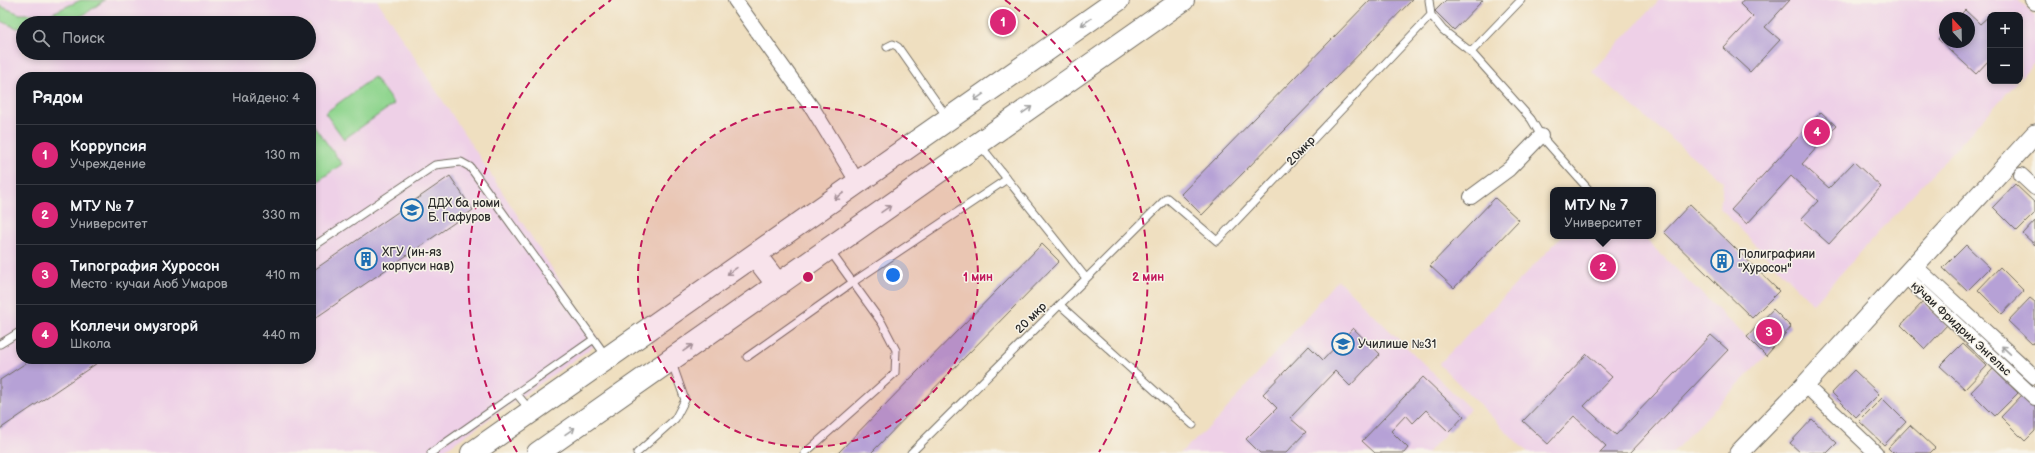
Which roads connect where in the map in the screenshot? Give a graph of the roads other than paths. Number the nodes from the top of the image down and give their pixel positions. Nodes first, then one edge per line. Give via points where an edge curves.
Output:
1 (735, 0) edge
2 (1118, 0) edge
3 (1428, 0) edge
4 (1521, 0) edge
5 (2032, 0) edge
6 (1177, 2) edge
7 (2035, 2) edge
8 (1430, 15) junction
9 (887, 47) dead end
10 (1471, 52) junction
11 (948, 119) junction
12 (2035, 134) edge
13 (1541, 136) junction
14 (979, 144) junction
15 (2021, 175) dead end
16 (1007, 179) junction
17 (858, 183) junction
18 (1587, 187) edge
19 (2035, 188) edge
20 (1166, 198) joint
21 (1471, 198) dead end
22 (316, 245) edge
23 (828, 249) junction
24 (755, 255) junction
25 (1910, 271) junction
26 (1086, 278) junction
27 (853, 282) junction
28 (778, 285) junction
29 (1060, 305) junction
30 (16, 334) edge
31 (594, 339) junction
32 (0, 344) edge
33 (608, 358) junction
34 (747, 358) dead end
35 (671, 360) junction
36 (2035, 377) edge
37 (1805, 386) junction
38 (516, 393) junction
39 (2035, 398) edge
40 (531, 412) junction
41 (1193, 425) dead end
42 (430, 453) edge
43 (472, 453) edge
44 (538, 453) edge
45 (637, 453) edge
46 (805, 453) edge
47 (911, 453) edge
48 (1739, 453) edge
49 (1876, 453) edge

1 - 17 street via 813,109
2 -> 11 highway
3 - 8 lane
4 - 10 lane
5 - 7 street
14 -> 6 highway
8 - 10 lane via 1443,30
8 - 20 lane, 20мкр via 1217,240
9 - 11 lane via 893,44 898,47
10 - 13 lane via 1531,119
11 - 17 highway
12 - 25 main road
13 - 18 lane
13 - 21 street via 1509,170
14 - 16 lane
23 -> 14 highway
15 - 19 street
16 - 26 lane
16 - 27 lane
17 -> 24 highway
20 - 26 lane, 20 мкр
22 - 31 lane via 435,165 461,162 470,167
23 - 27 lane
23 - 28 highway
24 - 28 highway
24 -> 33 highway
36 -> 25 street, кӯчаи Фридрих Энгельс
25 - 37 main road
25 - 39 street, кӯчаи Фридрих Энгельс
26 - 29 lane, 20 мкр
27 - 34 lane
27 - 46 lane via 882,323 896,350 895,373
35 -> 28 highway
29 - 41 lane
29 - 47 lane, 20 мкр
30 - 32 lane
31 - 33 lane
31 - 38 lane
33 - 40 highway
44 -> 35 highway
35 - 45 lane via 685,400 675,419
37 - 48 main road
37 - 49 street
38 - 40 lane
38 - 42 lane
40 - 43 highway

